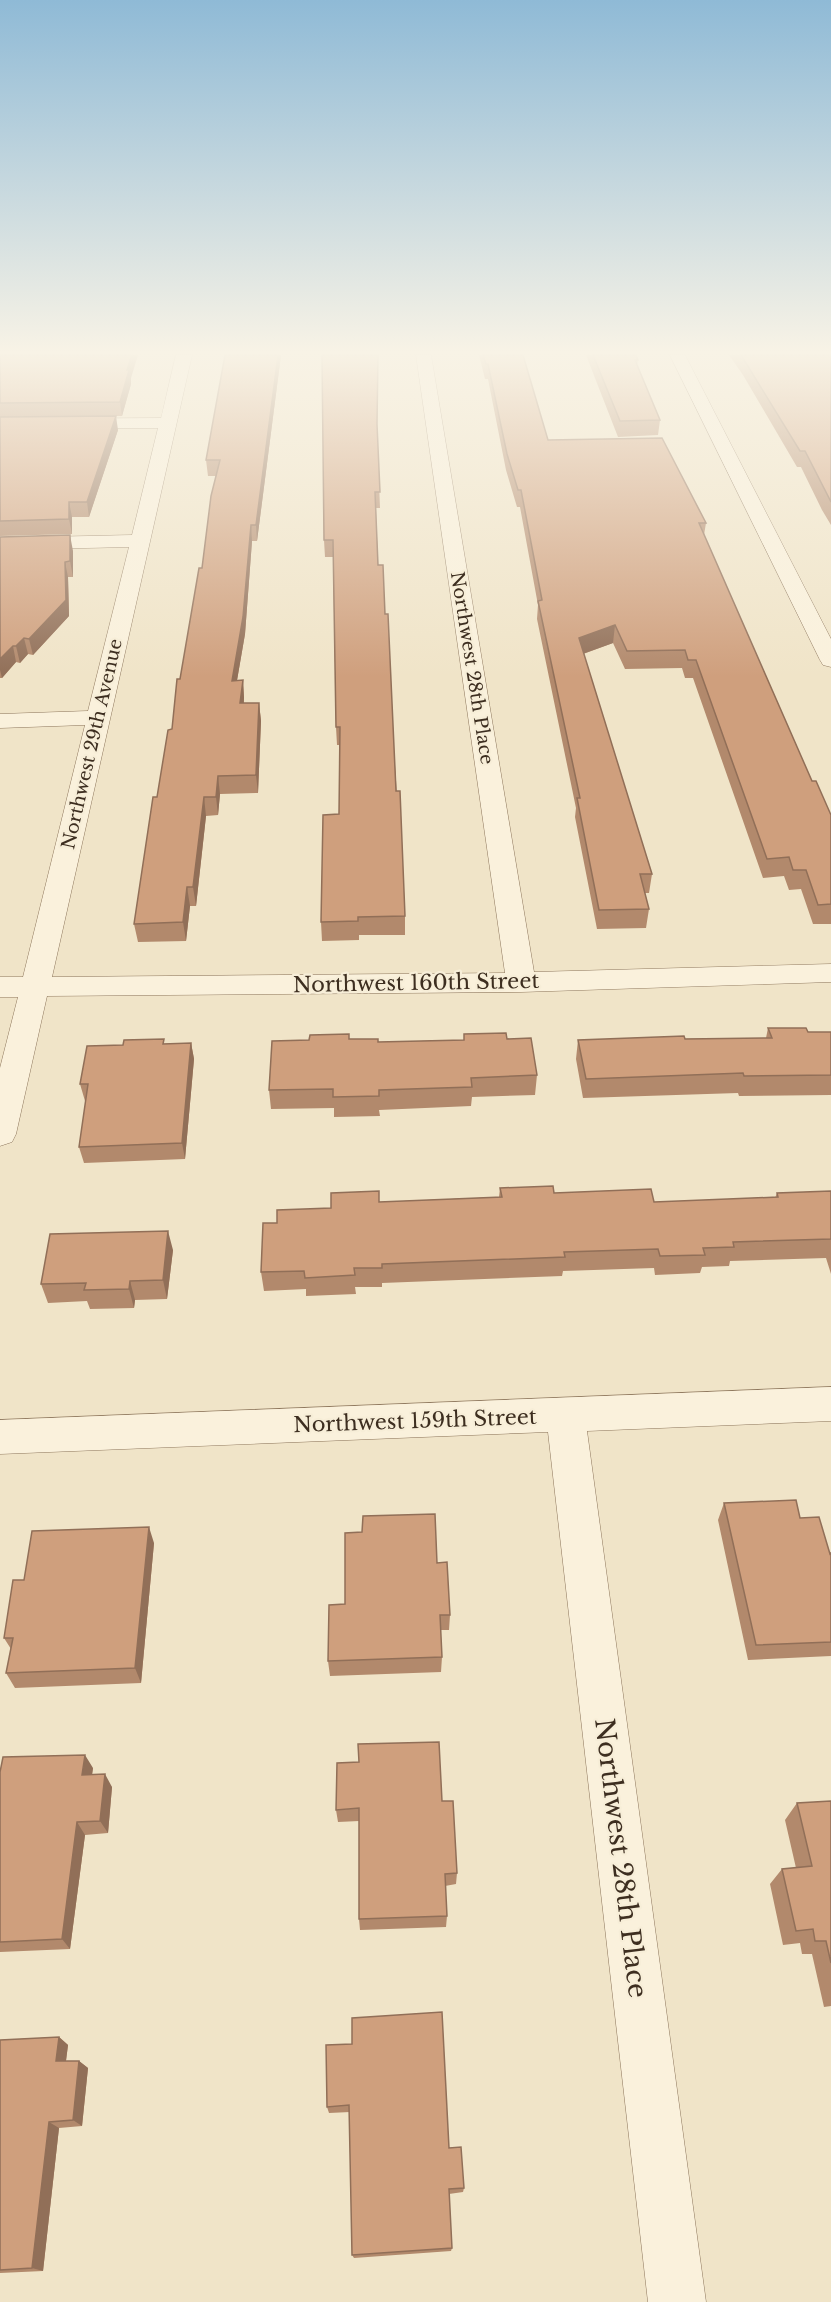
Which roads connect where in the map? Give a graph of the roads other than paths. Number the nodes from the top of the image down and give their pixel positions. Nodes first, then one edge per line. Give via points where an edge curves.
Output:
1 (159, 462) edge
2 (440, 462) edge
3 (732, 462) edge
4 (140, 541) junction
5 (0, 544) edge
6 (831, 660) edge
7 (98, 718) junction
8 (0, 721) edge
9 (831, 974) edge
10 (521, 982) junction
11 (0, 987) edge
12 (35, 987) junction
13 (0, 1134) edge
14 (831, 1404) edge
15 (565, 1415) junction
16 (0, 1437) edge
17 (677, 2302) edge

1 - 4 street, Northwest 29th Avenue
2 - 10 street, Northwest 28th Place
3 - 6 street
4 - 5 street
4 - 7 street, Northwest 29th Avenue
7 - 8 street
7 - 12 street, Northwest 29th Avenue
9 - 10 street, Northwest 160th Street
10 - 12 street, Northwest 160th Street
11 - 12 street, Northwest 160th Street
12 - 13 street, Northwest 29th Avenue
14 - 15 street, Northwest 159th Street
15 - 16 street, Northwest 159th Street
15 - 17 street, Northwest 28th Place

